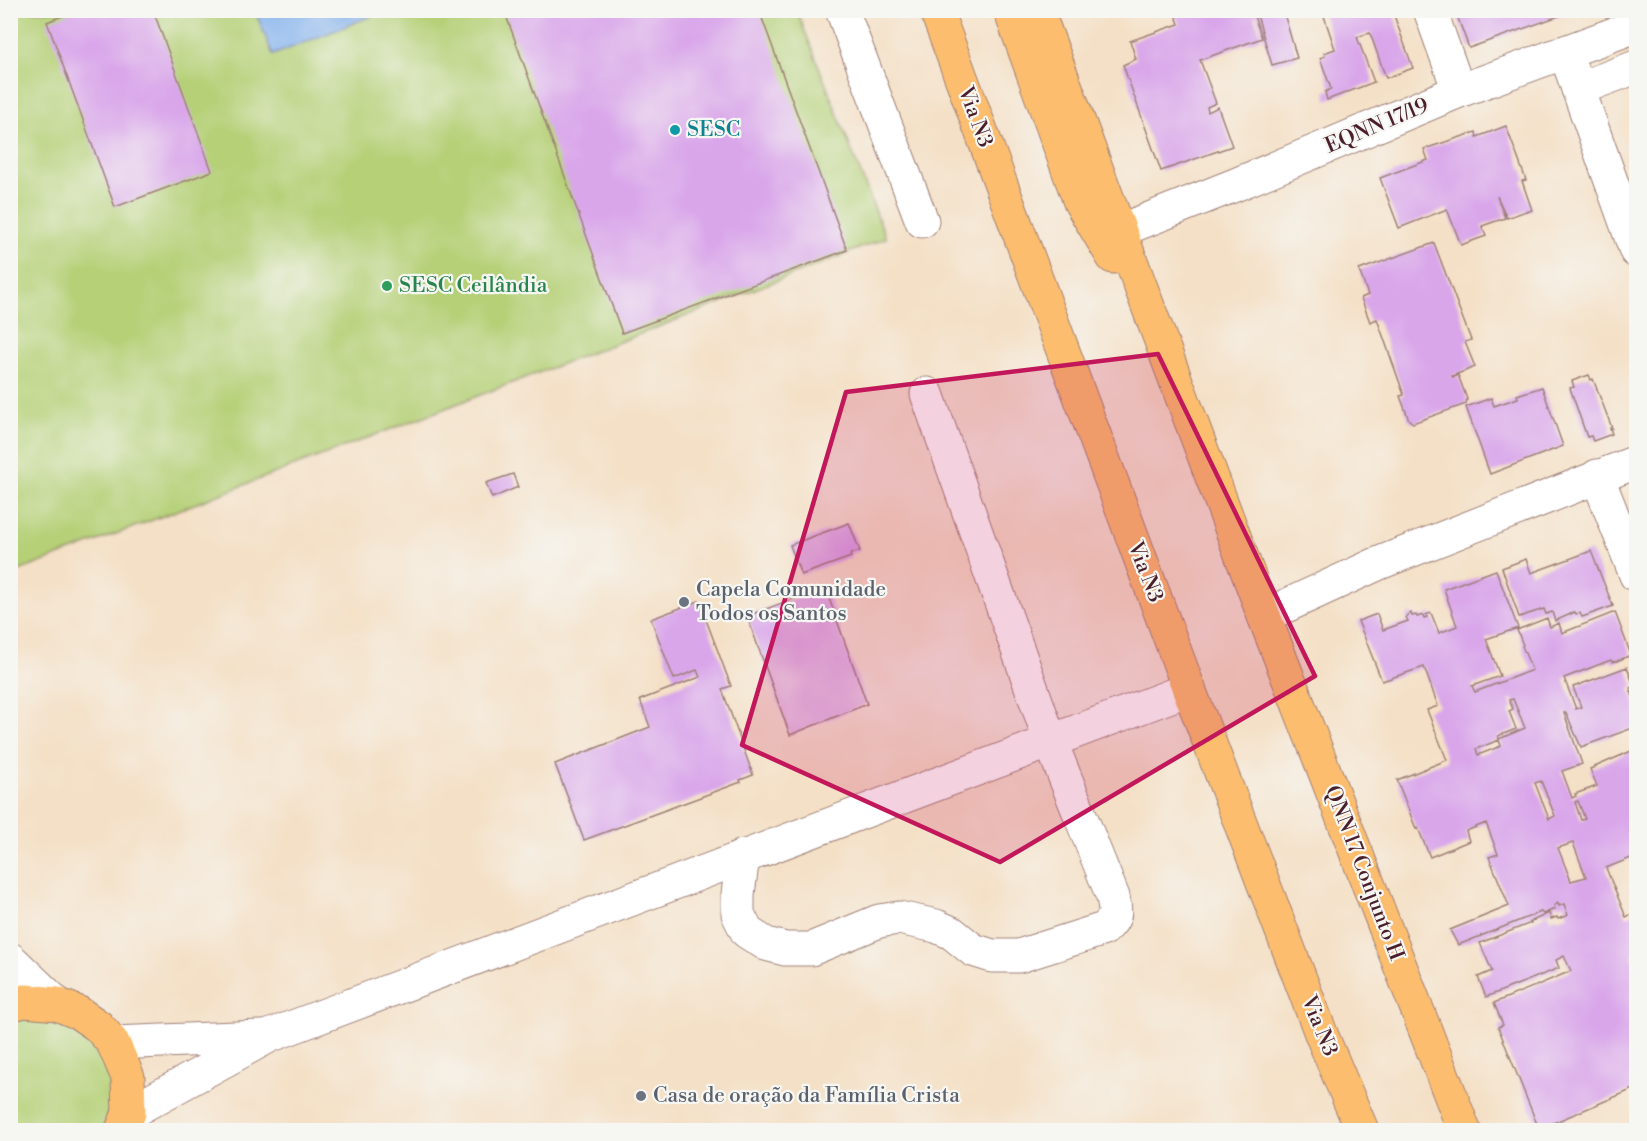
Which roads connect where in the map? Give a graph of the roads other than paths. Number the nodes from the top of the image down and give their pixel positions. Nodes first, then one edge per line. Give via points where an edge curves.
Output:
1 (842, 10) edge
2 (936, 10) edge
3 (1010, 10) edge
4 (1037, 10) edge
5 (1430, 10) edge
6 (1636, 26) edge
7 (1565, 52) junction
8 (1636, 67) edge
9 (1578, 89) junction
10 (1459, 91) junction
11 (922, 221) dead end
12 (1119, 231) junction
13 (1636, 251) edge
14 (1155, 328) junction
15 (927, 394) dead end
16 (1636, 462) edge
17 (1597, 476) junction
18 (1636, 575) edge
19 (1264, 616) junction
20 (1189, 689) junction
21 (1050, 740) junction
22 (743, 856) junction
23 (10, 959) edge
24 (10, 1004) edge
25 (57, 1004) junction
26 (269, 1036) junction
27 (1322, 1036) junction
28 (113, 1043) junction
29 (125, 1122) edge
30 (1362, 1131) edge
31 (1373, 1131) edge
32 (1464, 1131) edge

1 - 11 street
2 - 20 main road, Via N3
3 - 14 main road via 1080,202
4 - 12 main road
5 - 10 street
6 - 7 street, EQNN 17/19
7 - 9 street
7 - 10 street, EQNN 17/19
8 - 9 street
9 - 13 street
10 - 12 street, EQNN 17/19
12 - 14 main road
14 - 19 main road
15 - 21 street
16 - 17 street
17 - 18 street
17 - 19 street via 1377,564
19 - 32 main road, QNN 17 Conjunto H
20 - 21 street
20 - 27 main road, Via N3
21 - 22 street
21 - 22 street via 1113,897 1116,912 1112,923 1104,929 1019,956 992,956 973,950 936,926 899,918 879,921 811,949 785,949 766,944 747,932 738,915
22 - 26 street
23 - 25 street
24 - 25 main road
25 - 28 main road via 79,1012
26 - 28 street
26 - 29 street
27 - 30 main road, Via N3
27 - 31 main road
28 - 29 main road via 128,1077

